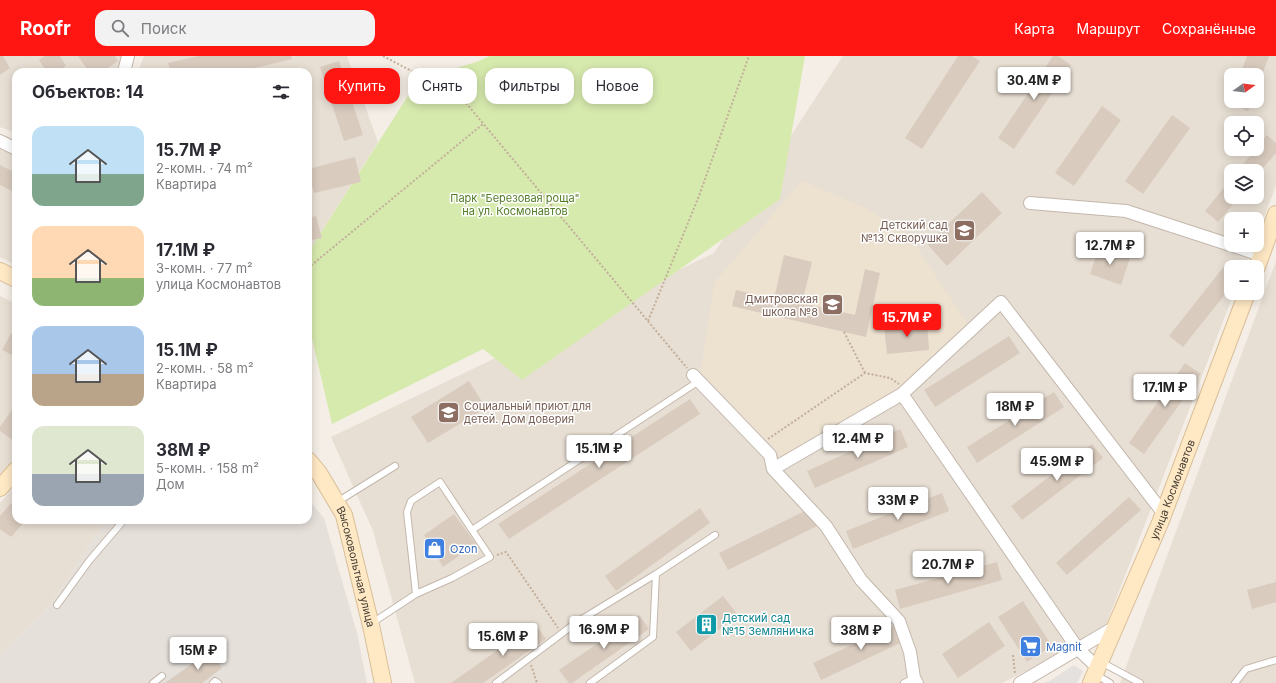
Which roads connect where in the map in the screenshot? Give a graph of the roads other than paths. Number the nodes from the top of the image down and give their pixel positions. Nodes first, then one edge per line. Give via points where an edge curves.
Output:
1 (128, 56) edge
2 (125, 68) edge
3 (0, 141) edge
4 (12, 147) edge
5 (1030, 203) dead end
6 (1276, 214) edge
7 (1256, 260) edge
8 (1259, 260) edge
9 (0, 271) edge
10 (12, 277) edge
11 (1244, 300) edge
12 (696, 378) joint
13 (902, 394) junction
14 (312, 465) edge
15 (396, 466) dead end
16 (773, 469) junction
17 (12, 474) edge
18 (0, 488) edge
19 (336, 502) junction
20 (1164, 514) junction
21 (121, 524) edge
22 (472, 530) junction
23 (715, 535) dead end
24 (656, 574) junction
25 (416, 594) junction
26 (57, 605) dead end
27 (371, 624) junction
28 (1115, 627) junction
29 (1078, 650) junction
30 (1276, 660) edge
31 (1096, 672) edge
32 (162, 676) dead end
33 (1018, 679) edge
34 (911, 681) edge
35 (153, 683) edge
36 (213, 683) edge
37 (218, 683) edge
38 (383, 683) edge
39 (496, 683) edge
40 (590, 683) edge
41 (1110, 683) edge
42 (1140, 683) edge
43 (1235, 683) edge

1 - 2 street
3 - 4 street
5 - 7 street via 1126,211
6 - 8 main road
9 - 10 main road
11 - 20 main road, улица Космонавтов
12 - 16 street via 770,454
12 - 22 lane
13 - 16 street
13 - 20 street via 1001,302
13 - 29 street
14 - 19 main road, Высоковольтная улица
15 - 19 lane
16 - 34 street via 826,526 861,580 899,621 910,652
17 - 18 main road
19 - 27 main road, Высоковольтная улица via 344,515
20 - 28 main road, улица Космонавтов
21 - 26 lane
22 - 25 lane via 490,557
22 - 25 lane via 440,482 411,501 407,512
23 - 24 lane
24 - 39 lane via 577,622
24 - 40 lane via 653,637
25 - 27 lane
27 - 38 main road, Высоковольтная улица
28 - 29 street
28 - 31 main road, улица Космонавтов
29 - 31 street
29 - 33 street
30 - 43 lane via 1246,668
31 - 41 lane
31 - 42 lane
32 - 35 lane
36 - 37 lane

